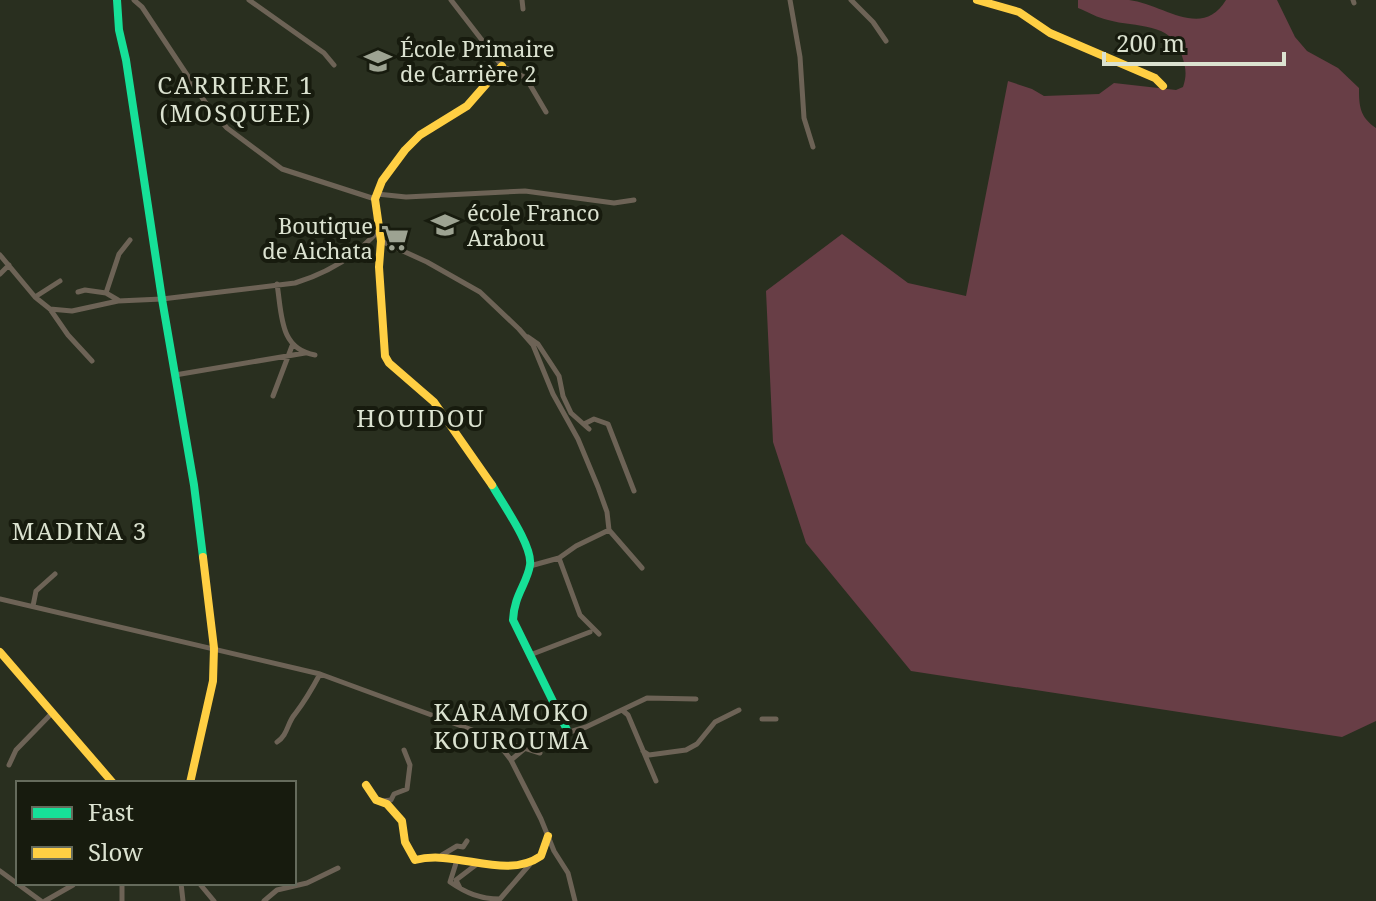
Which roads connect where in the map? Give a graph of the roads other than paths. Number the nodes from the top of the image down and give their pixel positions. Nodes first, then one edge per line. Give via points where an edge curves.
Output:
1 (117, 0) edge
2 (134, 0) edge
3 (249, 0) edge
4 (451, 0) edge
5 (522, 0) edge
6 (790, 0) edge
7 (851, 0) edge
8 (977, 0) edge
9 (523, 9) dead end
10 (886, 41) dead end
11 (334, 65) dead end
12 (502, 66) junction
13 (1163, 86) dead end
14 (546, 112) dead end
15 (813, 147) dead end
16 (376, 197) junction
17 (634, 200) dead end
18 (378, 231) junction
19 (130, 240) dead end
20 (381, 241) junction
21 (0, 255) edge
22 (9, 265) junction
23 (0, 274) edge
24 (60, 281) dead end
25 (277, 284) junction
26 (78, 292) dead end
27 (106, 293) junction
28 (35, 297) junction
29 (162, 299) junction
30 (118, 301) junction
31 (50, 309) junction
32 (521, 331) junction
33 (292, 346) junction
34 (305, 353) junction
35 (315, 355) dead end
36 (288, 356) junction
37 (92, 361) dead end
38 (175, 375) junction
39 (273, 396) dead end
40 (634, 491) dead end
41 (609, 530) junction
42 (559, 558) junction
43 (530, 566) junction
44 (642, 568) dead end
45 (55, 574) dead end
46 (0, 599) edge
47 (33, 606) junction
48 (590, 632) dead end
49 (599, 634) dead end
50 (214, 648) junction
51 (0, 652) edge
52 (530, 655) junction
53 (320, 674) junction
54 (696, 699) dead end
55 (622, 710) junction
56 (739, 710) dead end
57 (53, 712) junction
58 (762, 719) dead end
59 (776, 719) dead end
60 (568, 732) junction
61 (494, 738) junction
62 (277, 742) dead end
63 (526, 748) junction
64 (404, 750) dead end
65 (643, 751) junction
66 (540, 753) dead end
67 (511, 760) junction
68 (9, 765) dead end
69 (111, 781) edge
70 (190, 781) edge
71 (656, 781) dead end
72 (366, 785) dead end
73 (382, 802) junction
74 (548, 836) junction
75 (467, 841) dead end
76 (440, 856) junction
77 (457, 860) junction
78 (532, 863) junction
79 (477, 864) junction
80 (338, 868) dead end
81 (20, 885) edge
82 (73, 885) dead end
83 (201, 885) edge
84 (460, 889) junction
85 (43, 901) edge
86 (214, 901) edge
87 (264, 901) edge
88 (575, 901) edge

1 - 29 street
2 - 16 street via 227,128 282,169
3 - 11 street
4 - 12 street
5 - 9 street
6 - 15 street via 804,118
7 - 10 street
8 - 13 street via 1019,12 1050,33
12 - 14 street via 526,78
12 - 16 street via 467,106 412,142
16 - 17 street via 525,191 614,203
16 - 18 street
18 - 20 street
18 - 25 street via 360,250 315,277
19 - 27 street via 119,254
20 - 32 street via 480,292
20 - 43 street via 385,356 458,433 529,552
21 - 22 street
22 - 23 street
22 - 28 street
24 - 28 street
25 - 29 street
25 - 33 street via 284,334
26 - 27 street
27 - 30 street
28 - 31 street
29 - 30 street
29 - 38 street
30 - 31 street via 72,311
31 - 37 street
32 - 40 street via 550,361 571,413 587,426 594,419 608,424
32 - 41 street via 578,439 603,499
33 - 34 street
33 - 36 street
34 - 35 street
34 - 36 street
36 - 38 street
36 - 39 street
38 - 50 street
41 - 42 street
41 - 44 street
42 - 43 street
42 - 49 street via 580,615
43 - 52 street via 514,603 513,620
45 - 47 street via 36,591
46 - 47 street
47 - 50 street
48 - 52 street
50 - 53 street
50 - 70 street via 213,681
51 - 57 street
52 - 60 street
53 - 61 street
53 - 62 street
54 - 55 street via 647,698
55 - 60 street
55 - 65 street
56 - 65 street via 715,722 686,750 649,755
57 - 68 street via 16,750
57 - 69 street
58 - 59 street
60 - 63 street
61 - 63 street
61 - 67 street
63 - 66 street
63 - 67 street
64 - 73 street via 410,765 407,789
65 - 71 street
67 - 74 street
72 - 73 street
73 - 76 street via 402,821 415,860
74 - 78 street via 541,856
74 - 88 street via 568,873
75 - 76 street
76 - 77 street
77 - 79 street
77 - 84 street via 450,882
78 - 79 street
78 - 84 street via 500,899
79 - 84 street via 456,880
80 - 87 street via 277,890
81 - 85 street
82 - 85 street
83 - 86 street

